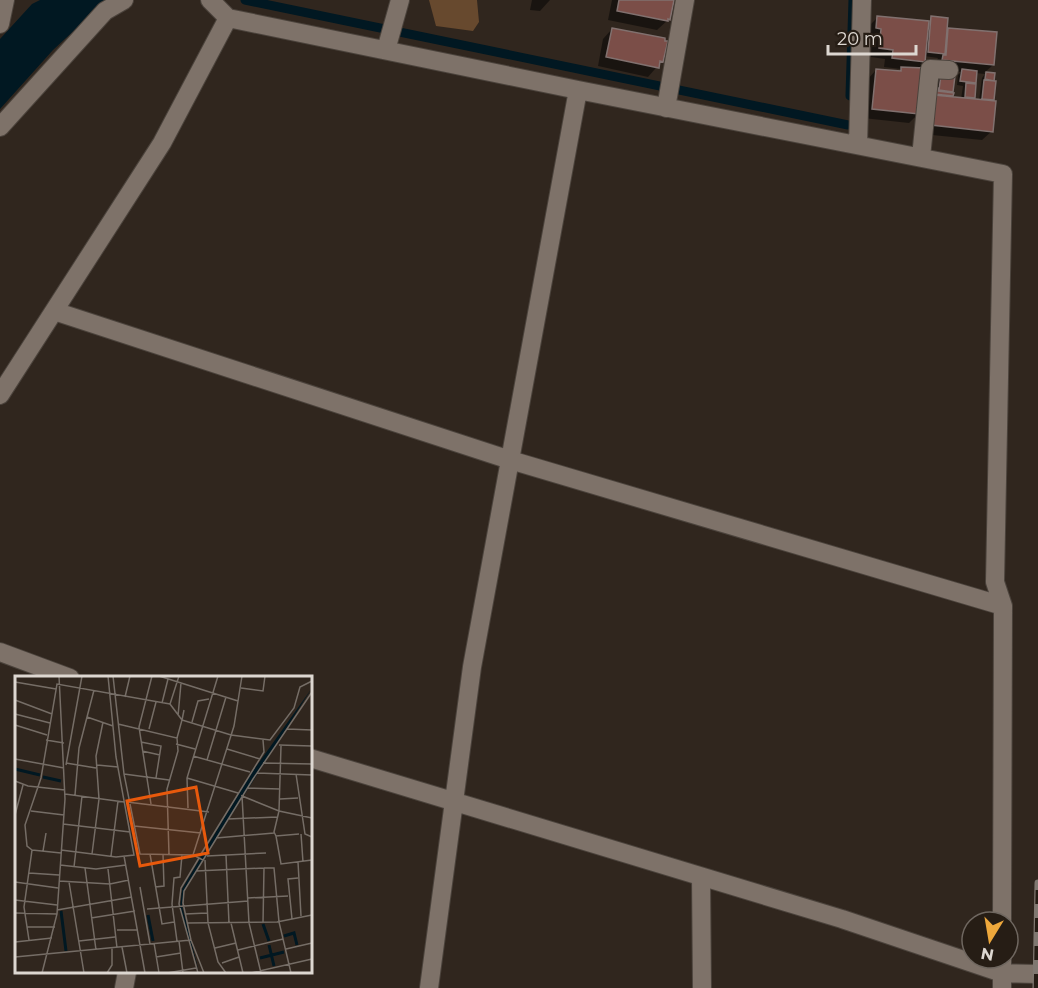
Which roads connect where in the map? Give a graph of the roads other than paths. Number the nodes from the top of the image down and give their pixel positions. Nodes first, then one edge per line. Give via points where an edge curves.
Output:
1 (5, 0) edge
2 (124, 0) edge
3 (210, 0) edge
4 (400, 0) edge
5 (685, 0) edge
6 (862, 0) edge
7 (228, 18) junction
8 (0, 24) edge
9 (390, 36) junction
10 (949, 70) dead end
11 (578, 90) junction
12 (669, 94) junction
13 (0, 127) edge
14 (858, 145) junction
15 (921, 157) junction
16 (54, 311) junction
17 (0, 395) edge
18 (510, 460) junction
19 (1003, 606) junction
20 (0, 652) edge
21 (65, 676) edge
22 (312, 759) edge
23 (455, 803) junction
24 (701, 877) junction
25 (1002, 910) edge
26 (127, 973) edge
27 (1002, 973) edge
28 (1038, 974) edge
29 (124, 988) edge
30 (429, 988) edge
31 (702, 988) edge

1 - 8 street
2 - 13 street via 105,11
3 - 7 street
4 - 9 street
5 - 12 street
6 - 14 street
7 - 9 street
7 - 16 street via 162,143
9 - 11 street
10 - 15 street via 930,69
11 - 12 street
11 - 18 street
12 - 14 street
14 - 15 street
15 - 19 street via 1003,174 995,582
16 - 17 street
16 - 18 street
18 - 19 street
18 - 23 street via 472,667
19 - 25 street
20 - 21 street
22 - 23 street
23 - 24 street
23 - 30 street
24 - 27 street
24 - 31 street
26 - 29 street
27 - 28 street

